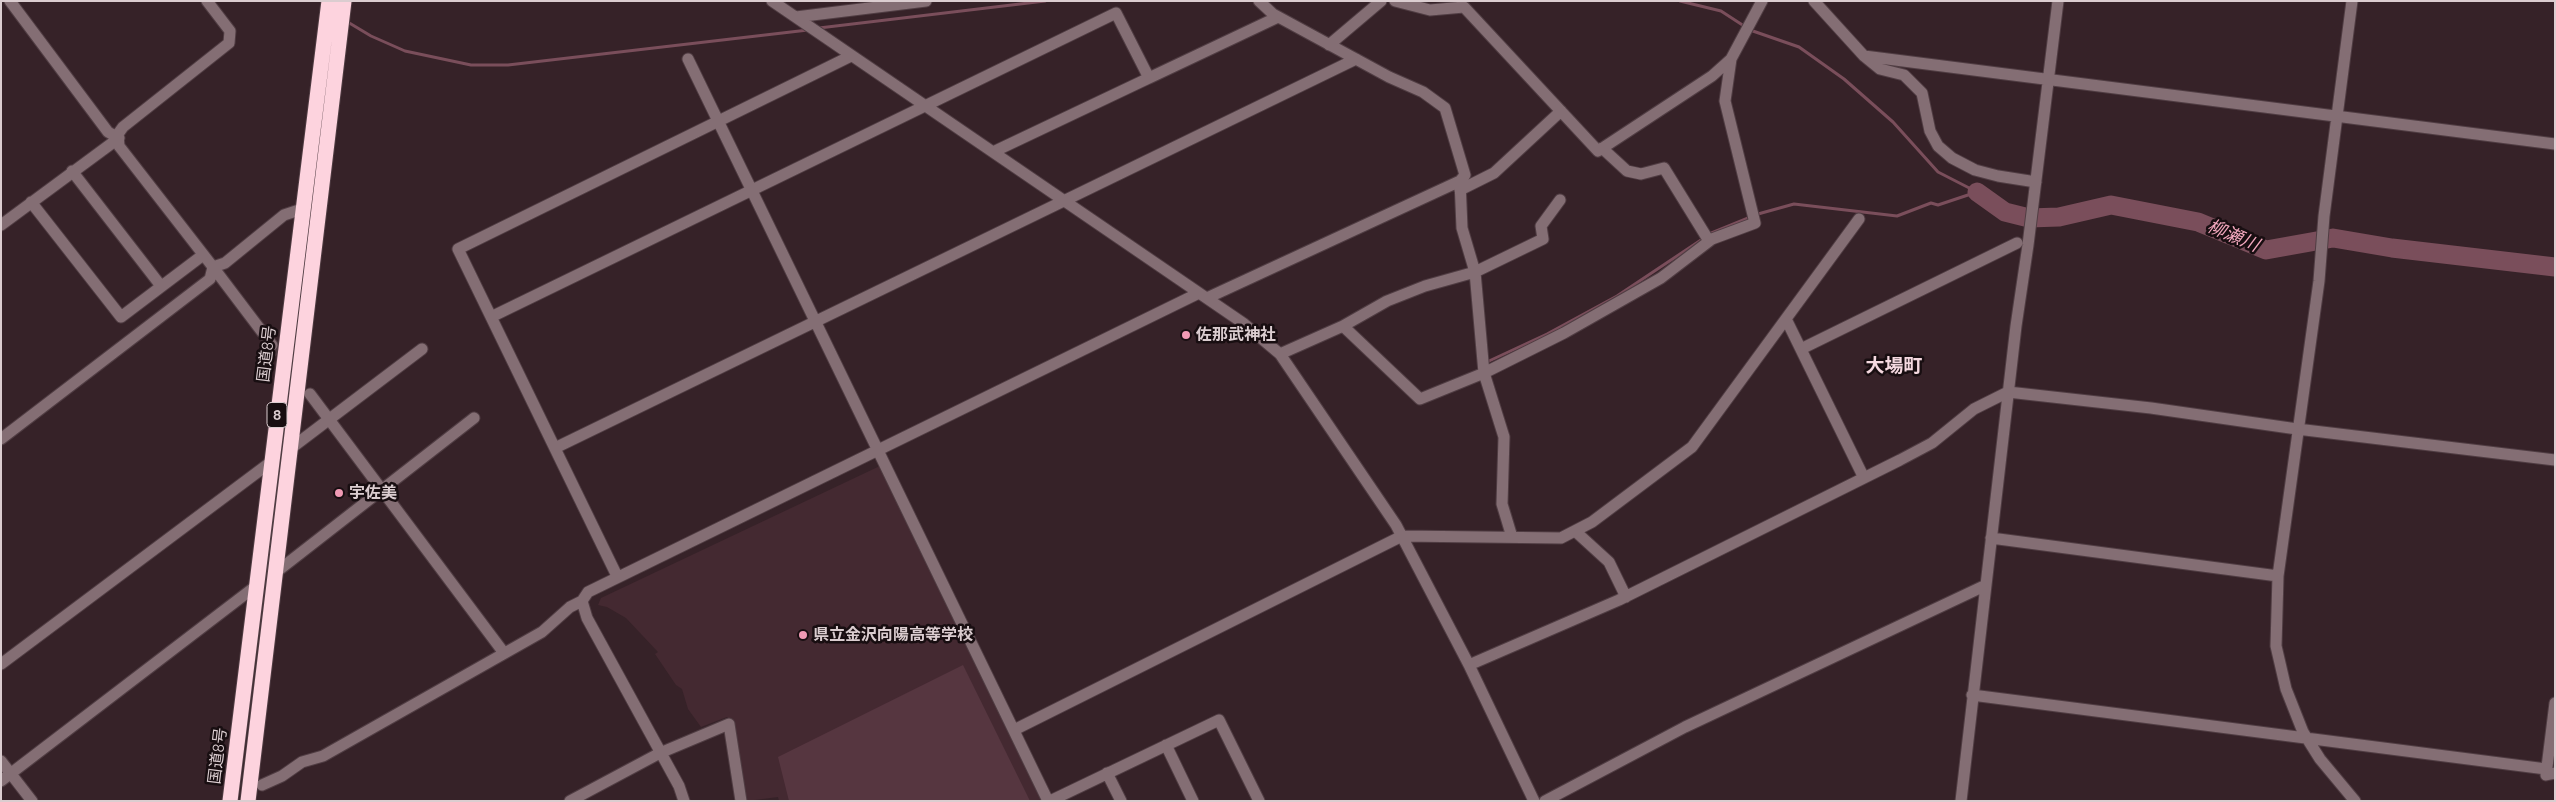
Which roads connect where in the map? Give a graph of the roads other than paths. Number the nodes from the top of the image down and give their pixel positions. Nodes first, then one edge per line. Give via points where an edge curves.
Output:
1 (10, 1) edge
2 (207, 1) edge
3 (329, 1) edge
4 (344, 1) edge
5 (772, 1) edge
6 (926, 1) edge
7 (1259, 1) edge
8 (1381, 1) edge
9 (1395, 1) edge
10 (1814, 1) edge
11 (2058, 1) edge
12 (2352, 1) edge
13 (905, 2) edge
14 (1761, 3) edge
15 (1278, 17) junction
16 (798, 19) junction
17 (1329, 45) junction
18 (851, 56) junction
19 (1864, 56) junction
20 (1732, 57) junction
21 (688, 59) dead end
22 (1356, 59) junction
23 (1149, 78) junction
24 (2049, 79) junction
25 (924, 105) junction
26 (1561, 111) junction
27 (2338, 117) junction
28 (718, 120) junction
29 (119, 138) junction
30 (2555, 144) edge
31 (1602, 148) junction
32 (993, 152) junction
33 (72, 171) junction
34 (2036, 184) junction
35 (1460, 186) junction
36 (751, 189) junction
37 (1560, 200) dead end
38 (31, 202) junction
39 (1066, 202) junction
40 (302, 209) junction
41 (1859, 219) dead end
42 (1, 225) edge
43 (1709, 241) junction
44 (2017, 243) dead end
45 (203, 255) junction
46 (212, 267) junction
47 (1475, 272) junction
48 (161, 286) junction
49 (1203, 296) junction
50 (490, 317) junction
51 (1786, 319) junction
52 (816, 322) junction
53 (1343, 326) junction
54 (272, 345) tunnel mouth
55 (422, 349) dead end
56 (1801, 350) junction
57 (1280, 354) junction
58 (1484, 373) junction
59 (2008, 392) junction
60 (310, 394) dead end
61 (474, 418) dead end
62 (329, 419) junction
63 (2298, 429) junction
64 (1, 439) edge
65 (555, 448) junction
66 (290, 449) junction
67 (878, 451) junction
68 (2555, 460) edge
69 (271, 462) junction
70 (1864, 478) junction
71 (382, 490) junction
72 (1575, 531) junction
73 (1402, 536) junction
74 (1512, 538) junction
75 (1991, 538) junction
76 (275, 573) junction
77 (617, 576) junction
78 (2278, 576) junction
79 (256, 586) junction
80 (1984, 586) junction
81 (1626, 597) junction
82 (582, 601) junction
83 (504, 653) junction
84 (1, 664) edge
85 (1469, 665) junction
86 (1972, 696) junction
87 (2555, 703) edge
88 (1014, 730) junction
89 (2306, 737) junction
90 (1166, 745) junction
91 (660, 753) junction
92 (1, 761) edge
93 (2551, 771) edge
94 (1108, 773) junction
95 (6, 777) edge
96 (262, 785) dead end
97 (32, 801) edge
98 (230, 801) edge
99 (248, 801) edge
100 (570, 801) edge
101 (684, 801) edge
102 (741, 801) edge
103 (1049, 801) edge
104 (1121, 801) edge
105 (1193, 801) edge
106 (1258, 801) edge
107 (1534, 801) edge
108 (1545, 801) edge
109 (1961, 801) edge
110 (2355, 801) edge

1 - 29 street via 108,132
2 - 29 street via 230,31 229,44 124,127
3 - 40 highway, 国道8号 / 8
4 - 66 highway, 8
5 - 16 street
6 - 13 street
7 - 15 street
8 - 17 street
9 - 26 street via 1430,10 1464,7
10 - 19 street
11 - 24 street
12 - 27 street
13 - 16 street
14 - 20 street
15 - 17 street
15 - 23 street
16 - 18 street
17 - 22 street
18 - 25 street
18 - 28 street
19 - 24 street
19 - 34 street via 1880,69 1904,75 1922,94 1930,131 1938,146 1952,158 1975,170
20 - 31 street via 1712,76
20 - 43 street via 1725,101 1755,223
21 - 28 street
22 - 35 street via 1422,92 1445,108 1464,175
22 - 39 street
23 - 25 street via 1116,13
23 - 32 street
24 - 27 street
24 - 34 street
25 - 32 street
25 - 36 street
26 - 31 street via 1598,151
26 - 35 street via 1494,173
27 - 30 street
27 - 63 street
28 - 36 street
28 - 50 street via 458,249
29 - 33 street
29 - 45 street via 119,146
31 - 43 street via 1627,171 1642,174 1664,168
32 - 39 street
33 - 38 street
33 - 48 street
34 - 59 street
35 - 47 street via 1462,228
35 - 49 street
36 - 50 street
36 - 52 street
37 - 47 street via 1541,226 1543,239
38 - 42 street
38 - 48 street via 121,317
39 - 49 street
39 - 52 street
40 - 46 street via 284,215 225,263
40 - 69 highway, 国道8号 / 8
41 - 51 street
43 - 58 street via 1661,278 1564,333
44 - 56 street
45 - 46 street
45 - 48 street
46 - 54 street
46 - 64 street via 210,279
47 - 53 street via 1387,301
47 - 58 street
49 - 57 street
49 - 67 street
50 - 65 street
51 - 56 street
51 - 72 street via 1692,447 1592,522
52 - 65 street
52 - 67 street
53 - 57 street
53 - 58 street via 1420,399
55 - 62 street
56 - 70 street
57 - 73 street
58 - 74 street via 1504,437 1502,504
59 - 63 street
59 - 70 street via 1974,409 1932,443
59 - 75 street
60 - 62 street
61 - 71 street
62 - 66 street
62 - 71 street
63 - 68 street
63 - 78 street
65 - 77 street
66 - 76 highway, 8
67 - 77 street
67 - 88 street
69 - 79 highway, 国道8号 / 8
69 - 84 street
70 - 81 street
71 - 76 street
71 - 83 street
72 - 74 street via 1561,538
72 - 81 street via 1609,562
73 - 74 street
73 - 85 street
73 - 88 street
75 - 78 street
75 - 80 street
76 - 99 highway, 8
77 - 82 street via 588,592
78 - 89 street via 2276,646 2286,689
79 - 95 street
79 - 98 highway, 国道8号 / 8
80 - 86 street
80 - 108 street via 1685,727
81 - 85 street
82 - 83 street via 570,607 542,632
82 - 91 street via 587,618
83 - 96 street via 323,756 302,762
85 - 107 street
86 - 89 street
86 - 109 street
87 - 93 street
88 - 103 street
89 - 93 street
89 - 110 street
90 - 94 street
90 - 105 street
90 - 106 street via 1219,720
91 - 100 street
91 - 101 street
91 - 102 street via 729,724
92 - 95 street
94 - 103 street
94 - 104 street
95 - 97 street

